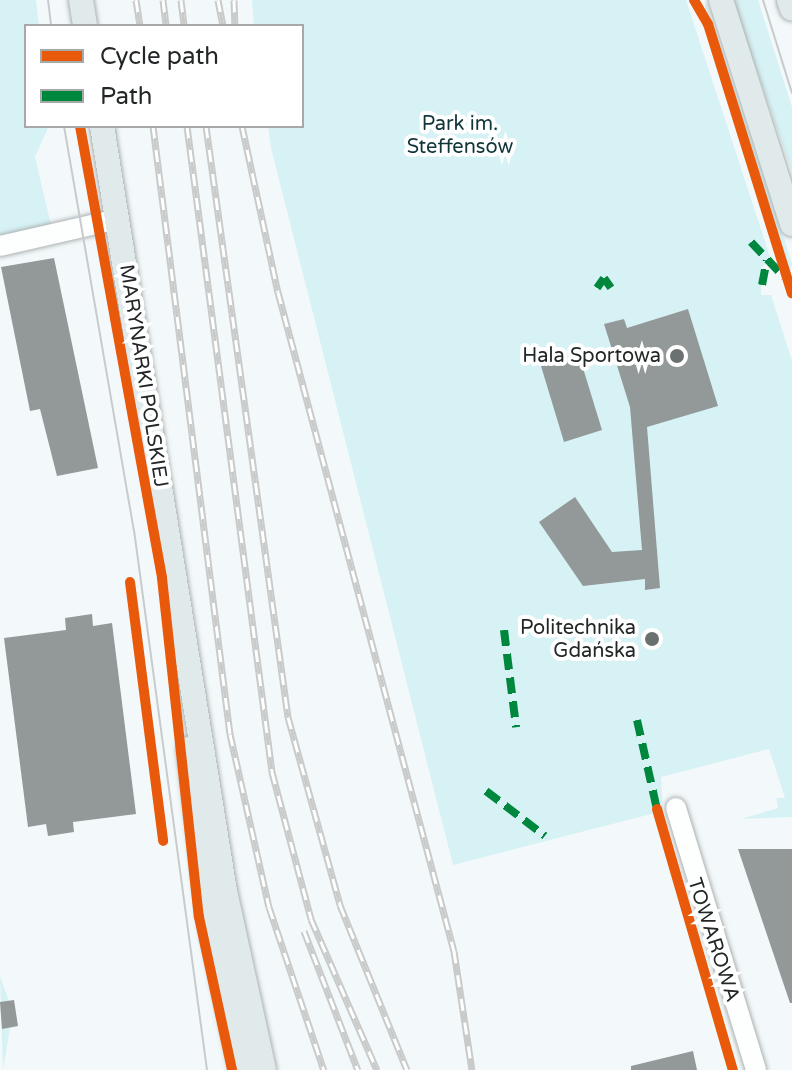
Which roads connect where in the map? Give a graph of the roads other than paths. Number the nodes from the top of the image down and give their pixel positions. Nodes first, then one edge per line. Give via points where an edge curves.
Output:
1 (81, 0) edge
2 (721, 0) edge
3 (789, 0) edge
4 (792, 9) edge
5 (85, 24) edge
6 (102, 128) edge
7 (118, 219) junction
8 (792, 224) edge
9 (0, 246) edge
10 (676, 808) dead end
11 (212, 866) junction
12 (242, 1070) edge
13 (264, 1070) edge
14 (756, 1070) edge

1 - 5 main road
2 - 8 main road
3 - 4 main road
6 - 7 main road, MARYNARKI POLSKIEJ
7 - 9 street
7 - 11 main road, MARYNARKI POLSKIEJ via 182,627 179,667
10 - 14 street, TOWAROWA
11 - 12 main road, MARYNARKI POLSKIEJ
11 - 13 main road, MARYNARKI POLSKIEJ

